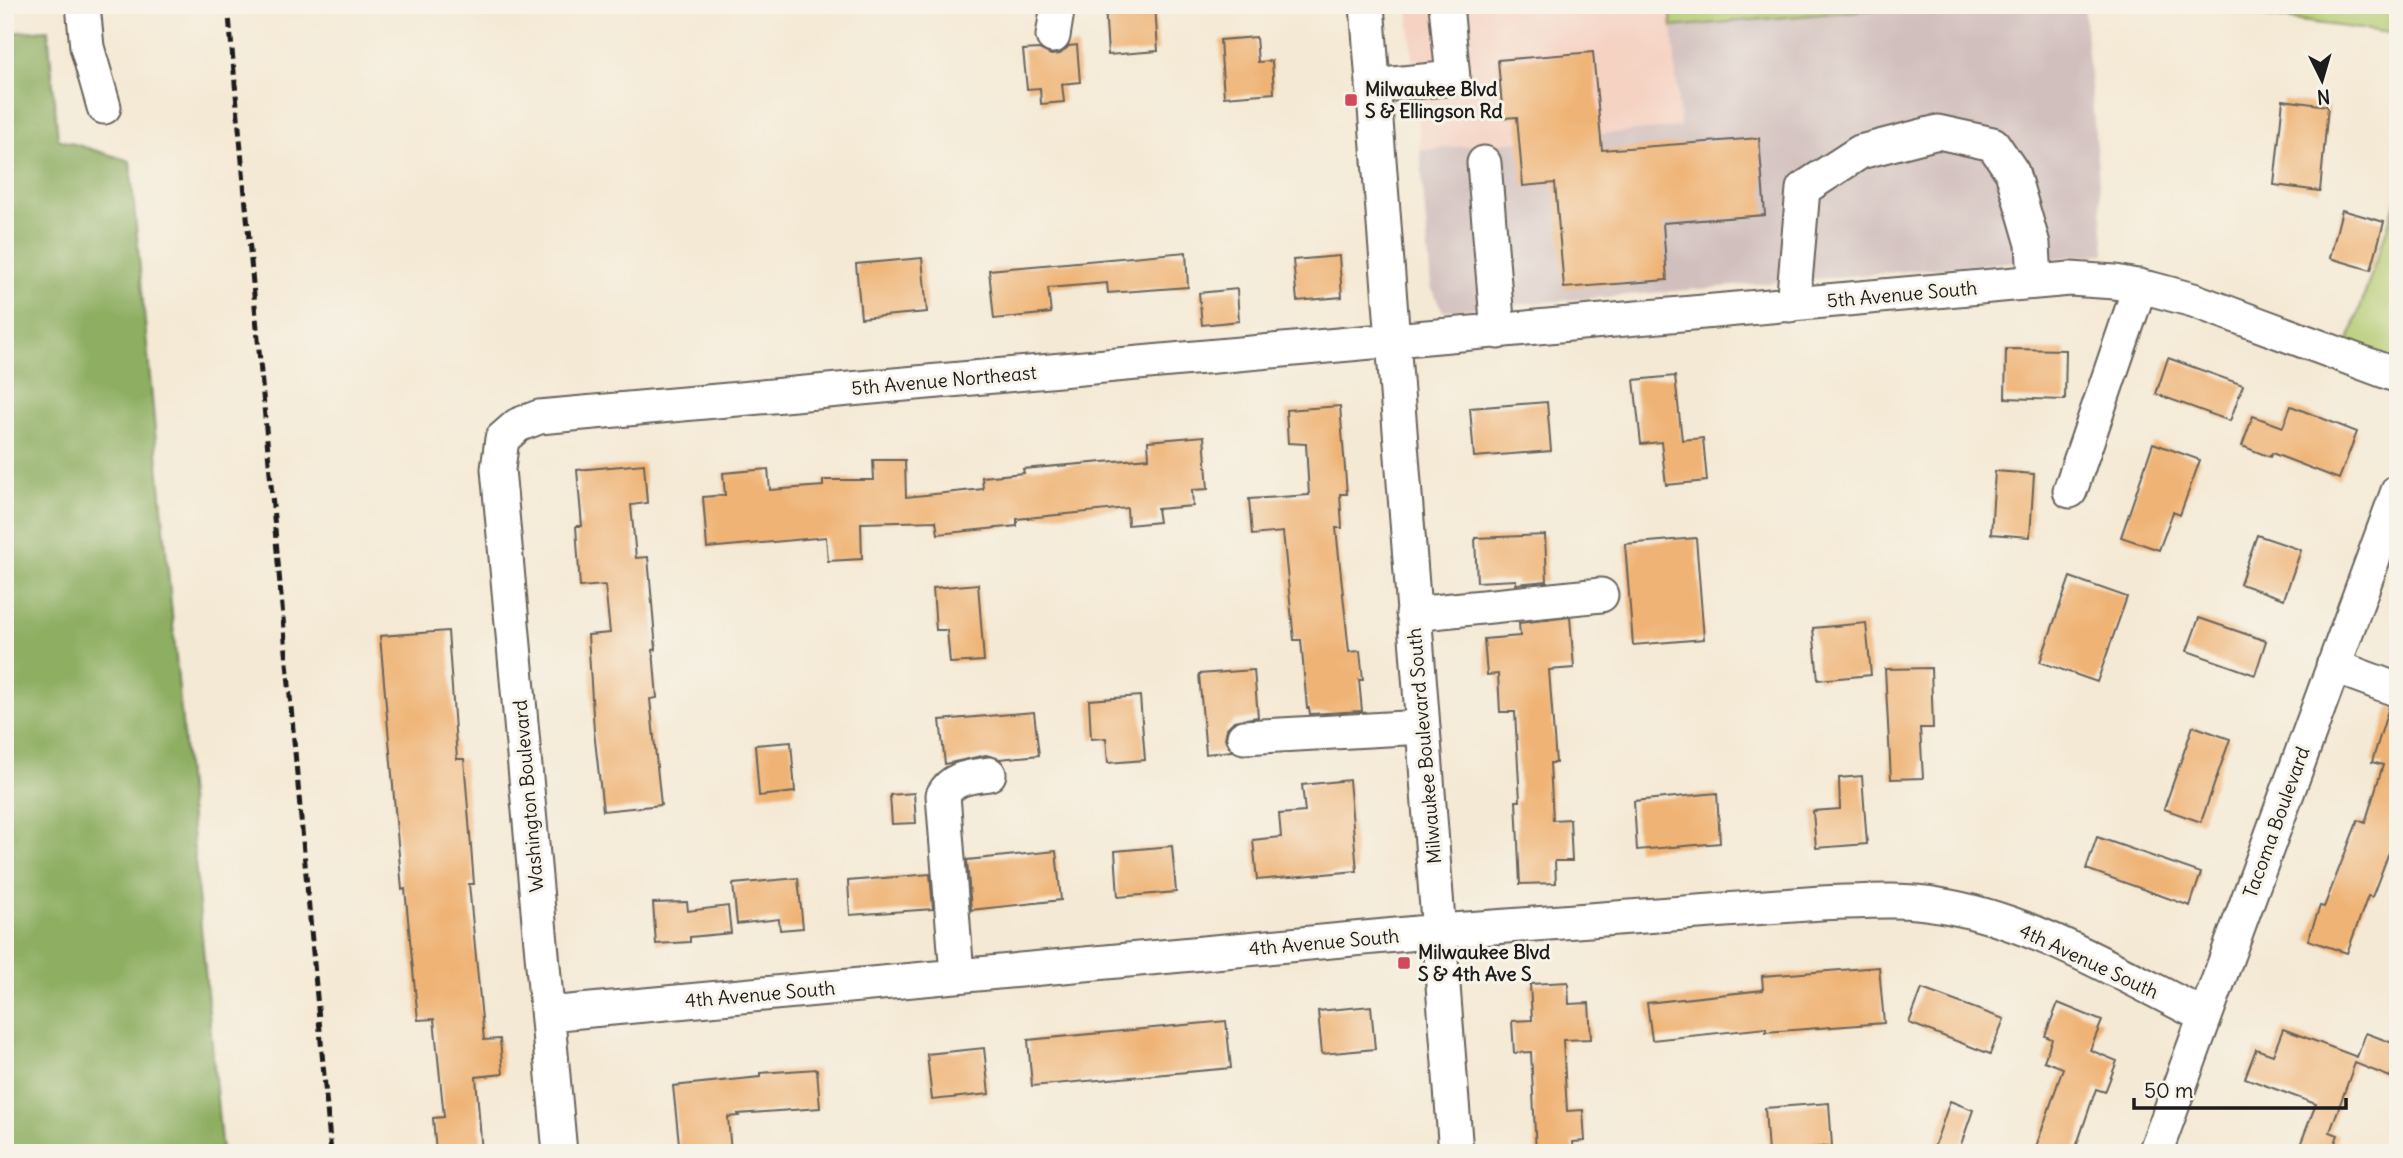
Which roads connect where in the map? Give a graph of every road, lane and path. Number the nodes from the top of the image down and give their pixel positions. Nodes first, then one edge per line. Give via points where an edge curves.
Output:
1 (83, 5) edge
2 (1367, 5) edge
3 (1453, 5) edge
4 (1446, 6) edge
5 (1373, 86) junction
6 (104, 107) dead end
7 (1484, 163) dead end
8 (2035, 281) junction
9 (2140, 286) junction
10 (1790, 305) junction
11 (1497, 332) junction
12 (1392, 340) junction
13 (2398, 376) edge
14 (502, 439) joint
15 (2070, 491) dead end
16 (2398, 491) edge
17 (1601, 595) dead end
18 (1413, 614) junction
19 (2333, 666) junction
20 (2398, 691) edge
21 (1423, 727) junction
22 (1244, 737) dead end
23 (989, 775) dead end
24 (1439, 931) junction
25 (957, 975) junction
26 (548, 1014) junction
27 (2204, 1016) junction
28 (560, 1153) edge
29 (1457, 1153) edge
30 (2155, 1153) edge

1 - 6 street via 87,47
2 - 5 street, Milwaukee Boulevard South
3 - 4 street
4 - 5 street via 1452,78
5 - 12 street, Milwaukee Boulevard South
7 - 11 street
8 - 9 street, 5th Avenue South via 2070,279
8 - 10 street, 5th Avenue South
8 - 10 street via 2033,244 2019,196 2011,172 1993,144 1938,132 1860,152 1803,189
9 - 13 street, 5th Avenue South via 2193,300
9 - 15 street
10 - 11 street, 5th Avenue South
11 - 12 street, 5th Avenue South
12 - 14 street, 5th Avenue Northeast via 539,417 518,425
12 - 18 street, Milwaukee Boulevard South
14 - 26 street, Washington Boulevard via 498,469
16 - 19 street, Tacoma Boulevard
17 - 18 street
18 - 21 street, Milwaukee Boulevard South
19 - 20 street
19 - 27 street, Tacoma Boulevard
21 - 22 street
21 - 24 street, Milwaukee Boulevard South
23 - 25 street via 955,782 943,796
24 - 25 street, 4th Avenue South
24 - 27 street, 4th Avenue South via 1821,903 1938,904 2042,936
24 - 29 street, Milwaukee Boulevard South
25 - 26 street, 4th Avenue South
26 - 28 street, Washington Boulevard
27 - 30 street, Tacoma Boulevard

